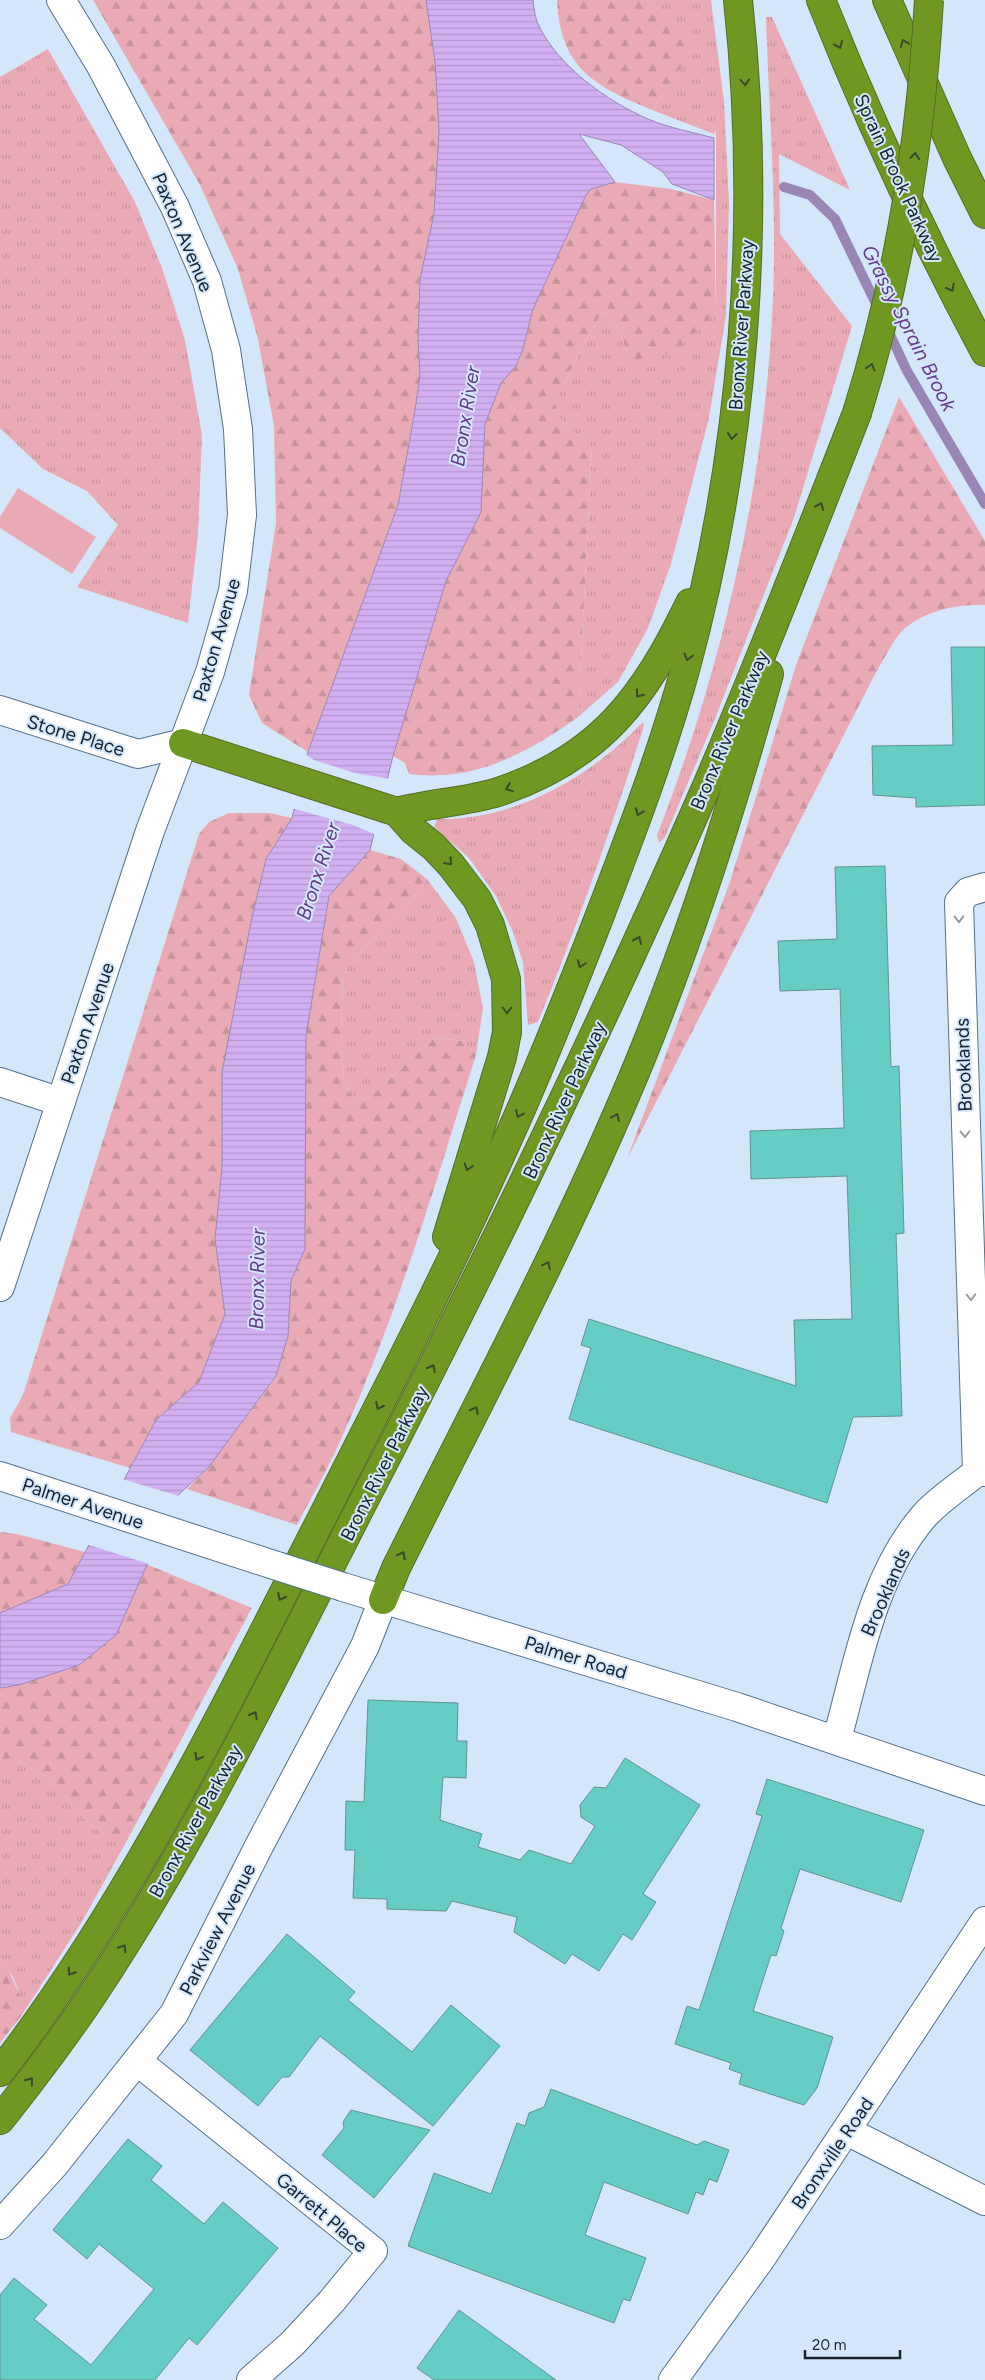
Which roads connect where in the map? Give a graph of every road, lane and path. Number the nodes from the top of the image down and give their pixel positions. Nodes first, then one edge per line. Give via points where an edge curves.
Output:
1 (61, 0) edge
2 (738, 0) edge
3 (821, 0) edge
4 (886, 0) edge
5 (929, 0) edge
6 (985, 214) edge
7 (985, 352) edge
8 (803, 551) junction
9 (711, 559) junction
10 (0, 710) edge
11 (183, 743) junction
12 (397, 812) junction
13 (985, 887) edge
14 (0, 1082) edge
15 (61, 1102) junction
16 (977, 1260) edge
17 (0, 1287) edge
18 (424, 1315) junction
19 (981, 1472) edge
20 (0, 1476) edge
21 (166, 1530) joint
22 (383, 1600) junction
23 (837, 1739) junction
24 (985, 1791) edge
25 (985, 1921) edge
26 (137, 2061) junction
27 (0, 2072) edge
28 (0, 2120) edge
29 (847, 2131) junction
30 (985, 2201) edge
31 (0, 2225) edge
32 (251, 2380) edge
33 (673, 2380) edge

1 - 11 street, Paxton Avenue via 101,66 176,207 207,281 227,359 238,429 242,515 234,581 210,672
2 -> 9 highway, Bronx River Parkway via 748,145 747,267 731,443
3 -> 7 highway, Sprain Brook Parkway via 919,225
6 -> 4 highway
8 -> 5 highway, Bronx River Parkway, bridge via 857,413 877,349 913,176 926,62
22 -> 8 highway via 564,1229 640,1062 682,951 745,760
28 -> 8 highway, Bronx River Parkway via 97,1989 185,1844 296,1635 513,1206 620,980 708,782
9 -> 12 highway via 656,669 640,693 603,734 553,768 497,792
9 -> 18 highway, Bronx River Parkway via 687,663 616,873 524,1101
10 - 11 street, Stone Place via 138,754
11 - 12 highway
11 - 15 street, Paxton Avenue via 150,831
12 -> 18 highway via 451,865 477,899 490,925 506,979 507,1032 496,1080
13 -> 16 street, Brooklands via 968,892 959,902
14 - 15 street
15 - 17 street, Paxton Avenue
16 -> 19 street, Brooklands
18 -> 27 highway, Bronx River Parkway via 180,1791 74,1968
19 - 23 street, Brooklands via 924,1516 896,1558 869,1618
20 - 21 street, Palmer Avenue
21 - 22 street, Palmer Road, bridge
22 - 23 street, Palmer Road
22 - 26 street, Parkview Avenue via 365,1646 174,2014
23 - 24 street, Palmer Road
25 - 29 street, Bronxville Road
26 - 31 street, Parkview Avenue
26 - 32 street, Garrett Place via 373,2251 292,2344
29 - 30 street
29 - 33 street, Bronxville Road via 760,2260

